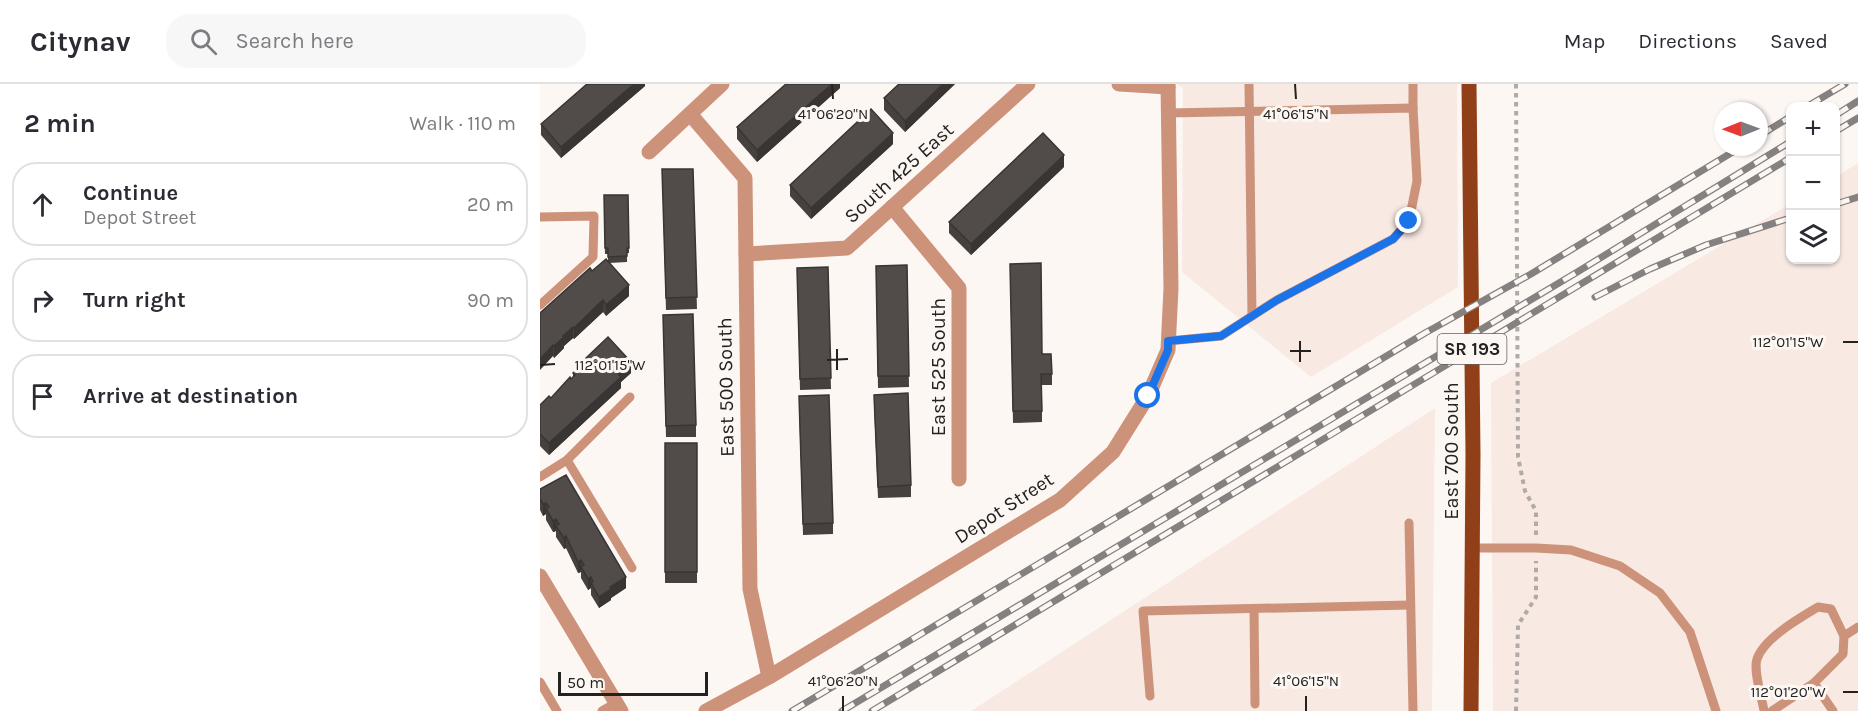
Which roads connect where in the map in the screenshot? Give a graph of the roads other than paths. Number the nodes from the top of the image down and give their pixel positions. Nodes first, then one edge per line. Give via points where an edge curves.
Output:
1 (722, 84) edge
2 (1028, 84) edge
3 (1119, 84) edge
4 (1249, 84) edge
5 (1413, 84) edge
6 (1469, 84) edge
7 (1168, 86) edge
8 (1413, 108) junction
9 (1250, 111) junction
10 (1168, 113) junction
11 (690, 114) junction
12 (649, 152) dead end
13 (892, 207) junction
14 (540, 217) edge
15 (746, 254) junction
16 (540, 305) edge
17 (1252, 316) junction
18 (1168, 341) junction
19 (630, 397) dead end
20 (567, 460) junction
21 (540, 477) edge
22 (958, 479) dead end
23 (1409, 522) dead end
24 (1472, 548) junction
25 (632, 568) dead end
26 (540, 576) edge
27 (1410, 605) junction
28 (1254, 609) junction
29 (1858, 627) edge
30 (1844, 636) junction
31 (769, 677) junction
32 (540, 682) edge
33 (1814, 683) junction
34 (1150, 696) dead end
35 (1254, 704) dead end
36 (618, 707) edge
37 (558, 711) edge
38 (602, 711) edge
39 (706, 711) edge
40 (1413, 711) edge
41 (1471, 711) edge
42 (1716, 711) edge
43 (1764, 711) edge
44 (1772, 711) edge
45 (1833, 711) edge

1 - 11 street
2 - 13 street, South 425 East
3 - 7 street
4 - 9 lane
5 - 8 lane
6 - 24 main road, East 700 South / SR 193
7 - 10 street, Depot Street
8 - 9 lane
8 - 17 lane via 1417,181 1409,221 1393,239
9 - 10 lane
9 - 17 lane
10 - 18 street, Depot Street
11 - 12 street
11 - 15 street, East 500 South via 745,178
13 - 15 street, South 425 East via 847,248
13 - 22 street, East 525 South via 959,288
14 - 16 lane via 594,216 594,252 588,262
15 - 31 street, East 500 South via 750,590
17 - 18 lane via 1221,336
18 - 31 street, Depot Street via 1168,350 1148,396 1113,452 1060,500
19 - 20 lane
20 - 21 lane
20 - 25 lane
23 - 27 lane
24 - 41 main road, East 700 South / SR 193
24 - 42 lane via 1570,550 1620,566 1660,593 1690,632
26 - 36 street
27 - 28 lane
27 - 40 lane
28 - 34 lane via 1143,611
28 - 35 lane
29 - 30 lane
30 - 33 lane via 1844,654
30 - 43 lane via 1831,609 1818,607 1773,636 1757,659
31 - 39 street, Depot Street
32 - 37 lane
33 - 44 lane
33 - 45 lane
36 - 38 lane

